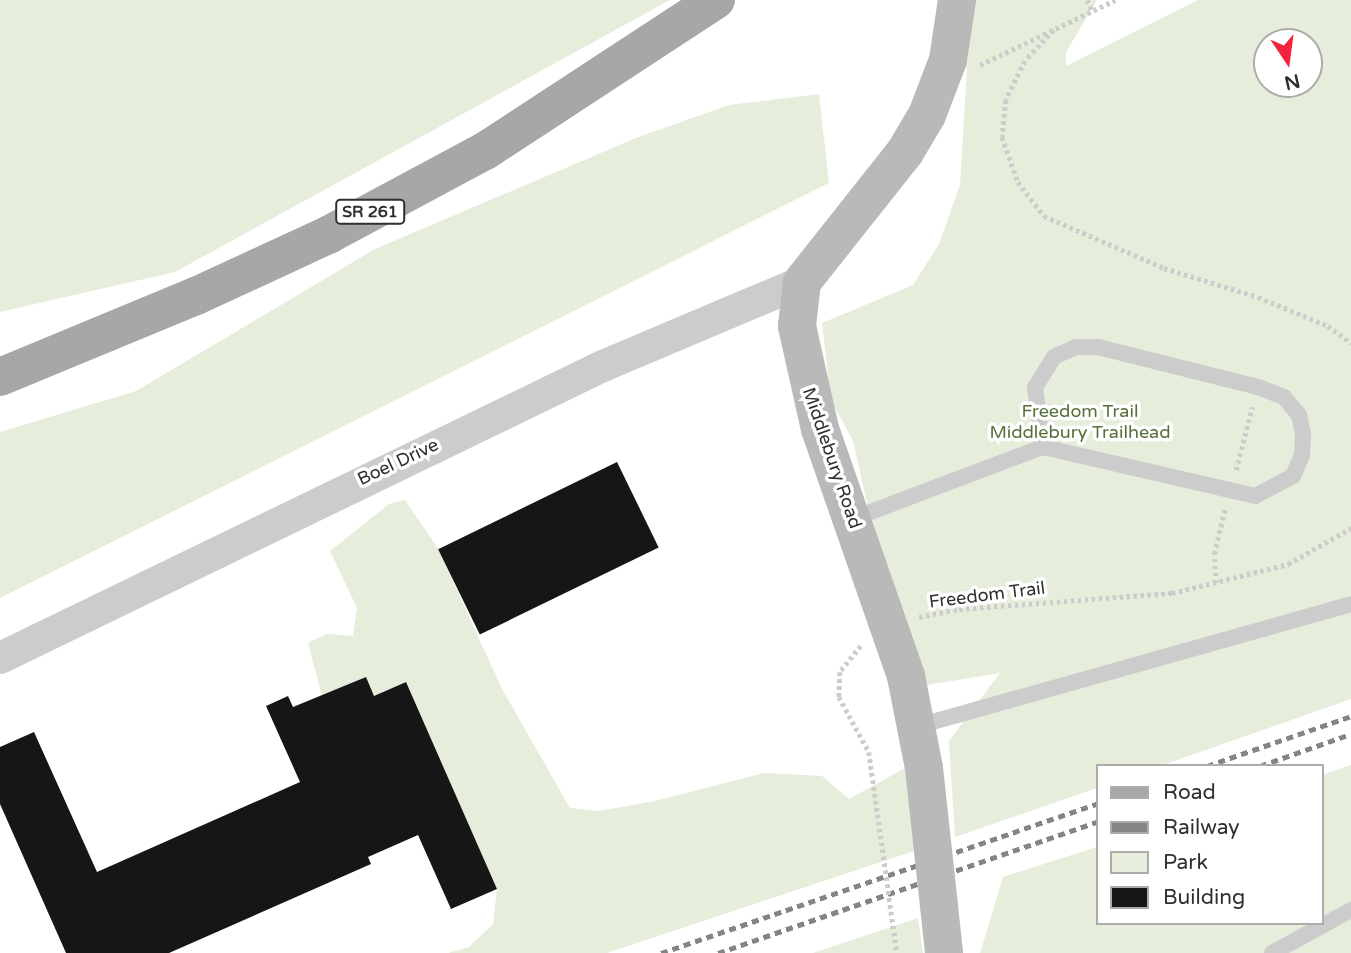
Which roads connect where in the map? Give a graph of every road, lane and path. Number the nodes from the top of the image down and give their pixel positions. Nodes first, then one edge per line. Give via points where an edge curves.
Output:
1 (716, 0) edge
2 (957, 0) edge
3 (1087, 0) edge
4 (1115, 0) edge
5 (1093, 11) junction
6 (1054, 30) junction
7 (939, 85) junction
8 (802, 282) junction
9 (1351, 343) edge
10 (0, 377) edge
11 (1043, 447) junction
12 (852, 519) junction
13 (1351, 528) edge
14 (1351, 604) edge
15 (892, 628) junction
16 (0, 658) edge
17 (918, 726) junction
18 (1351, 910) edge
19 (897, 953) edge
20 (944, 953) edge
21 (1272, 953) edge

1 - 10 main road, SR 261 via 485,151 342,228 196,296
2 - 7 street, Middlebury Road via 948,60
3 - 5 path
4 - 5 path
5 - 6 path
6 - 7 path
6 - 9 path via 1024,61 1006,100 1002,137 1018,182 1044,216 1164,268 1328,326
7 - 8 street, Middlebury Road via 905,152
8 - 12 street, Middlebury Road via 797,326 805,376
8 - 16 street, Boel Drive via 603,366
11 - 11 lane via 1035,387 1054,357 1076,347 1098,346 1258,387 1284,397 1299,415 1303,434 1302,455 1293,476 1255,496
11 - 12 lane
12 - 15 street, Middlebury Road
13 - 15 path, Freedom Trail via 1288,564 1172,593 959,609
14 - 17 lane
15 - 17 street, Middlebury Road
15 - 19 path, Freedom Trail, bridge via 869,638 840,672 839,696 869,752
17 - 20 street, Middlebury Road, bridge
18 - 21 lane

